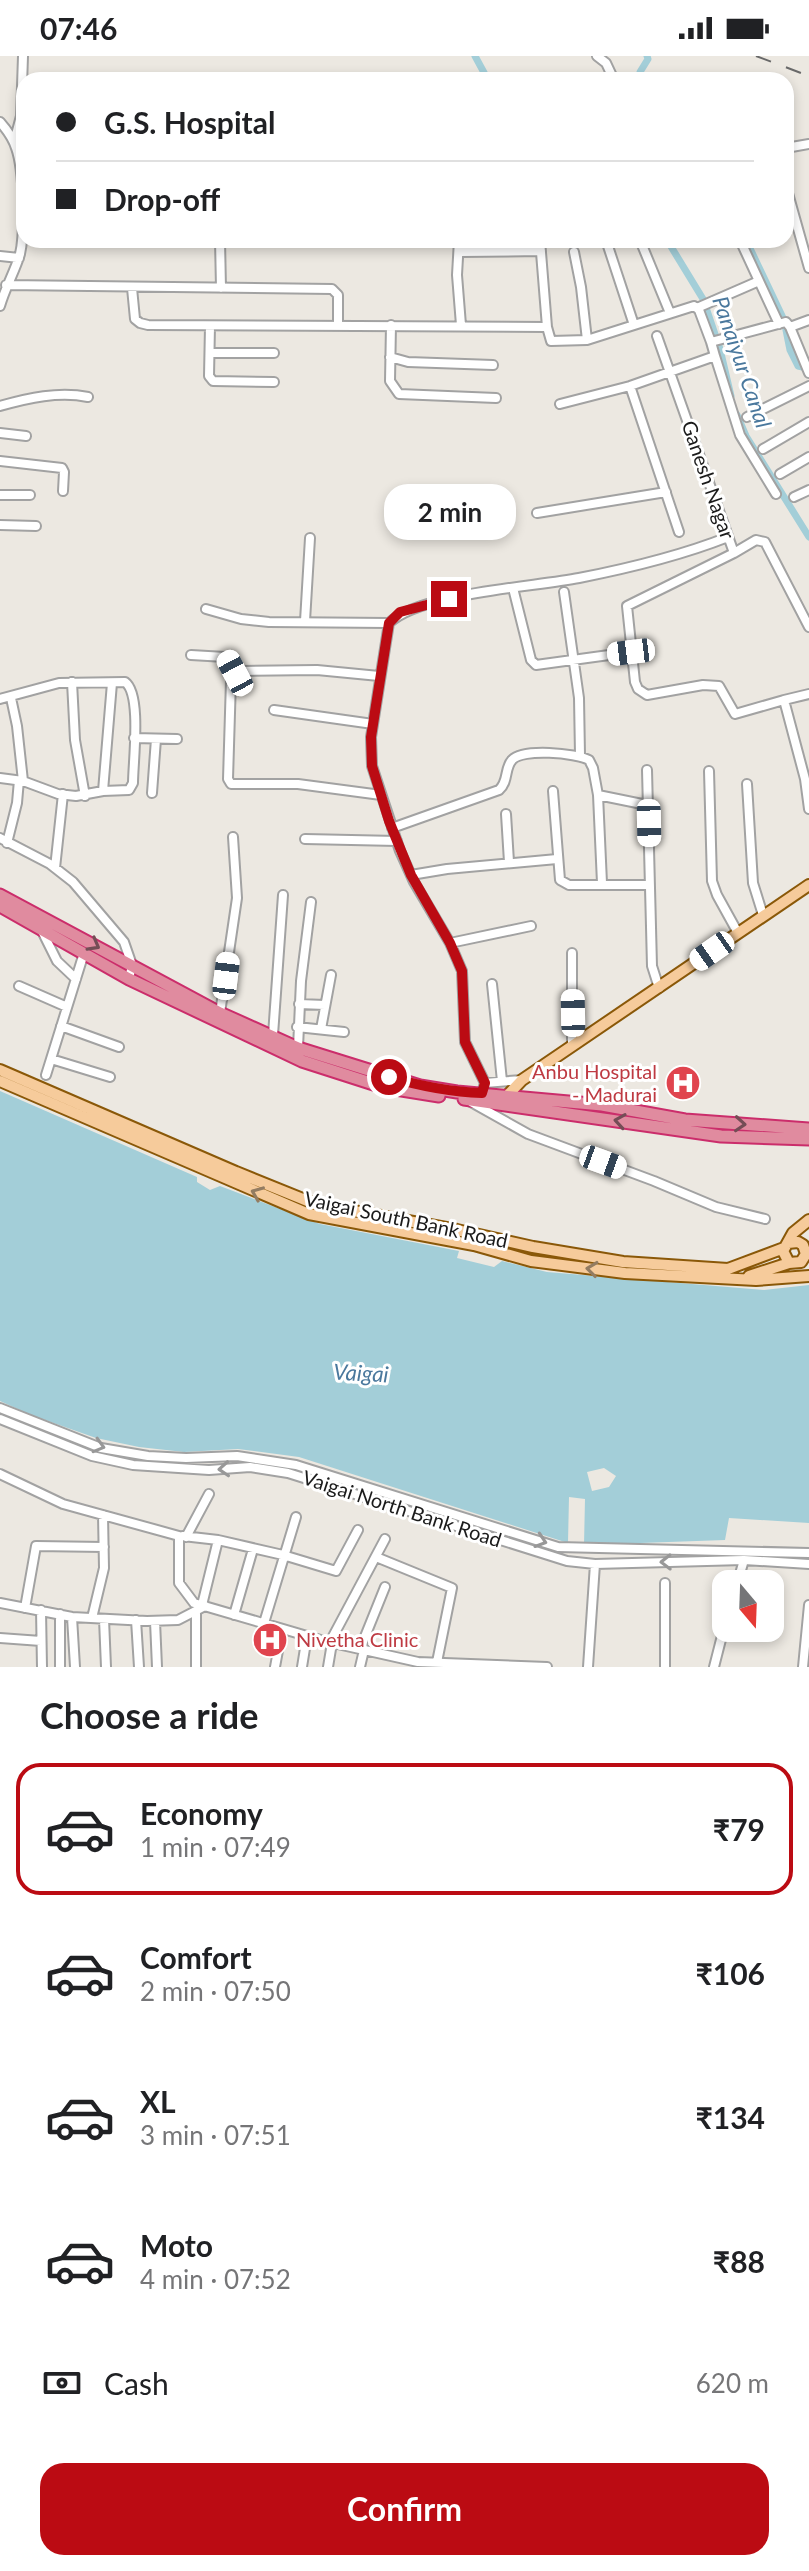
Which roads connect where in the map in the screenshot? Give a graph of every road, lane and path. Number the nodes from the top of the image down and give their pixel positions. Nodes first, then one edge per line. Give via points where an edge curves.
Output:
1 (597, 56) edge
2 (610, 72) edge
3 (0, 122) edge
4 (16, 135) edge
5 (14, 143) junction
6 (16, 149) edge
7 (794, 211) edge
8 (21, 248) edge
9 (220, 248) edge
10 (459, 248) edge
11 (541, 248) edge
12 (609, 248) edge
13 (643, 248) edge
14 (744, 248) edge
15 (806, 248) edge
16 (541, 251) junction
17 (459, 252) junction
18 (574, 252) dead end
19 (0, 256) edge
20 (19, 258) junction
21 (809, 268) edge
22 (759, 281) junction
23 (6, 285) junction
24 (132, 288) junction
25 (221, 288) junction
26 (0, 306) edge
27 (699, 307) junction
28 (670, 313) junction
29 (809, 320) edge
30 (338, 324) junction
31 (784, 324) junction
32 (391, 325) junction
33 (461, 325) junction
34 (634, 325) junction
35 (210, 326) junction
36 (547, 327) junction
37 (657, 336) dead end
38 (587, 340) junction
39 (716, 341) junction
40 (210, 353) junction
41 (274, 353) dead end
42 (715, 356) junction
43 (390, 357) junction
44 (493, 365) dead end
45 (807, 370) edge
46 (670, 373) junction
47 (274, 382) dead end
48 (630, 386) junction
49 (809, 386) edge
50 (88, 397) dead end
51 (496, 398) dead end
52 (560, 404) dead end
53 (0, 406) edge
54 (747, 417) dead end
55 (809, 422) edge
56 (0, 433) edge
57 (26, 436) dead end
58 (763, 449) dead end
59 (809, 457) edge
60 (0, 461) edge
61 (780, 474) dead end
62 (809, 490) edge
63 (63, 491) dead end
64 (666, 492) junction
65 (776, 494) dead end
66 (0, 495) edge
67 (30, 495) dead end
68 (794, 497) dead end
69 (537, 513) dead end
70 (0, 525) edge
71 (36, 526) dead end
72 (679, 532) dead end
73 (728, 537) junction
74 (310, 538) dead end
75 (734, 553) junction
76 (513, 588) junction
77 (564, 592) dead end
78 (206, 609) dead end
79 (305, 621) junction
80 (389, 623) junction
81 (809, 627) edge
82 (631, 652) junction
83 (191, 655) dead end
84 (574, 659) junction
85 (235, 673) junction
86 (379, 676) junction
87 (72, 682) junction
88 (112, 683) junction
89 (809, 694) edge
90 (11, 698) junction
91 (0, 699) edge
92 (784, 700) junction
93 (274, 710) dead end
94 (373, 724) junction
95 (134, 738) junction
96 (156, 739) junction
97 (177, 739) dead end
98 (580, 755) junction
99 (647, 770) dead end
100 (709, 771) dead end
101 (0, 778) edge
102 (21, 781) junction
103 (747, 784) dead end
104 (103, 791) junction
105 (553, 791) dead end
106 (152, 793) dead end
107 (63, 794) junction
108 (381, 795) junction
109 (598, 795) junction
110 (85, 796) junction
111 (647, 805) junction
112 (809, 809) edge
113 (506, 814) dead end
114 (392, 828) junction
115 (233, 837) dead end
116 (305, 839) dead end
117 (4, 840) edge
118 (397, 841) junction
119 (557, 859) junction
120 (509, 862) junction
121 (55, 868) junction
122 (411, 875) junction
123 (602, 883) junction
124 (649, 885) junction
125 (809, 885) edge
126 (0, 895) edge
127 (283, 895) dead end
128 (311, 902) dead end
129 (0, 906) edge
130 (763, 915) junction
131 (531, 926) dead end
132 (41, 928) junction
133 (738, 933) junction
134 (450, 943) junction
135 (84, 953) junction
136 (572, 953) dead end
137 (132, 965) junction
138 (331, 975) dead end
139 (76, 979) junction
140 (129, 979) junction
141 (492, 984) dead end
142 (19, 986) dead end
143 (659, 988) junction
144 (299, 1004) junction
145 (325, 1005) junction
146 (67, 1007) junction
147 (220, 1013) junction
148 (61, 1026) junction
149 (297, 1027) junction
150 (321, 1029) junction
151 (344, 1032) dead end
152 (273, 1035) junction
153 (572, 1046) junction
154 (119, 1047) dead end
155 (298, 1048) junction
156 (51, 1059) junction
157 (0, 1070) edge
158 (46, 1075) dead end
159 (110, 1077) dead end
160 (522, 1080) junction
161 (0, 1081) edge
162 (502, 1081) junction
163 (483, 1088) junction
164 (457, 1092) junction
165 (468, 1100) junction
166 (504, 1100) junction
167 (809, 1129) edge
168 (809, 1139) edge
169 (765, 1219) dead end
170 (809, 1220) edge
171 (786, 1246) junction
172 (807, 1254) edge
173 (789, 1263) junction
174 (809, 1276) edge
175 (741, 1279) junction
176 (0, 1408) edge
177 (0, 1419) edge
178 (0, 1474) edge
179 (209, 1494) dead end
180 (103, 1515) junction
181 (296, 1517) dead end
182 (358, 1530) dead end
183 (182, 1536) junction
184 (385, 1539) dead end
185 (218, 1540) junction
186 (104, 1547) junction
187 (253, 1549) junction
188 (579, 1549) junction
189 (809, 1553) edge
190 (283, 1555) junction
191 (745, 1555) junction
192 (376, 1557) junction
193 (578, 1562) junction
194 (595, 1564) junction
195 (809, 1564) edge
196 (741, 1570) edge
197 (665, 1583) dead end
198 (385, 1587) dead end
199 (0, 1603) edge
200 (809, 1605) edge
201 (25, 1608) junction
202 (201, 1608) junction
203 (41, 1610) junction
204 (60, 1614) junction
205 (234, 1615) junction
206 (72, 1617) junction
207 (92, 1618) junction
208 (104, 1619) junction
209 (136, 1620) junction
210 (155, 1621) junction
211 (264, 1623) junction
212 (282, 1629) junction
213 (307, 1636) junction
214 (0, 1638) edge
215 (41, 1641) junction
216 (331, 1642) junction
217 (720, 1642) edge
218 (362, 1649) junction
219 (437, 1662) junction
220 (421, 1664) edge
221 (42, 1667) edge
222 (60, 1667) edge
223 (75, 1667) edge
224 (106, 1667) edge
225 (139, 1667) edge
226 (157, 1667) edge
227 (196, 1667) edge
228 (275, 1667) edge
229 (302, 1667) edge
230 (328, 1667) edge
231 (360, 1667) edge
232 (547, 1667) edge
233 (588, 1667) edge
234 (665, 1667) edge
235 (714, 1667) edge
236 (803, 1667) edge

1 - 2 street
3 - 5 street
4 - 5 street
5 - 6 street
7 - 15 street
8 - 20 street
9 - 25 street
10 - 17 street
11 - 16 street
12 - 34 street
13 - 28 street
14 - 22 street
15 - 21 street
16 - 17 street
16 - 36 street
17 - 33 street
18 - 38 street
19 - 20 street
20 - 23 street
22 - 27 street
22 - 31 street
23 - 24 street
23 - 26 street
24 - 25 street
24 - 35 street via 132,312 140,323
25 - 30 street via 332,289 338,295
27 - 28 street
27 - 39 street
28 - 34 street
29 - 31 street
30 - 32 street
30 - 35 street
31 - 39 street
31 - 45 street
32 - 33 street
32 - 43 street
33 - 36 street
34 - 38 street
35 - 40 street
36 - 38 street via 554,342
37 - 46 street, Ganesh Nagar
39 - 42 street
40 - 41 street
40 - 47 street via 213,381
42 - 46 street
42 - 65 street via 740,435
43 - 44 street
43 - 51 street via 390,381 399,394
46 - 48 street
46 - 73 street, Ganesh Nagar
48 - 52 street
48 - 64 street
49 - 54 street
50 - 53 street via 72,393
55 - 58 street
56 - 57 street
59 - 61 street
60 - 63 street via 62,468
62 - 68 street
64 - 69 street
64 - 72 street
66 - 67 street
70 - 71 street
73 - 75 street, Ganesh Nagar
73 - 76 street via 685,554
74 - 79 street
75 - 81 street, Ganesh Nagar via 756,540 765,542
75 - 82 street via 627,606
76 - 80 street via 400,612
76 - 84 street via 531,660 537,665
77 - 84 street
78 - 79 street via 241,619
79 - 80 street
80 - 86 street
82 - 84 street
82 - 92 street via 642,693 714,684 740,715
83 - 85 street via 225,657
84 - 98 street
85 - 86 street via 317,670
85 - 108 street via 229,783 298,784
86 - 94 street
87 - 88 street
87 - 90 street
87 - 110 street
88 - 95 street via 131,686
88 - 104 street
89 - 92 street
90 - 91 street
90 - 102 street
92 - 112 street
93 - 94 street
94 - 108 street via 372,766
95 - 96 street
95 - 104 street via 131,787
96 - 97 street
96 - 106 street
98 - 109 street via 593,768
98 - 114 street via 517,756 499,790
99 - 111 street
100 - 133 street via 712,881
101 - 102 street
102 - 107 street
102 - 117 street
103 - 130 street via 753,883
104 - 110 street
105 - 119 street
107 - 110 street
107 - 121 street
108 - 114 street
109 - 111 street
109 - 123 street
111 - 124 street
113 - 120 street
114 - 118 street
115 - 147 street via 238,885
116 - 118 street
117 - 121 street
118 - 122 street
119 - 120 street
119 - 123 street via 564,884
120 - 122 street
121 - 137 street via 124,942
122 - 134 street
123 - 124 street
124 - 143 street via 652,966
125 - 130 main road
126 -> 137 highway
127 - 152 street
128 - 144 street
129 - 132 highway
130 - 133 main road
131 - 134 street
132 - 135 highway
132 - 139 street via 57,961
133 - 143 main road
134 - 163 street via 462,971 465,1042
135 - 139 street
135 - 140 highway
136 - 153 street
137 - 140 street
137 - 147 highway
138 - 145 street
139 - 146 street
140 - 165 highway via 302,1061 383,1087
141 - 162 street
142 - 146 street
143 - 153 main road
144 - 145 street
144 - 149 street
145 - 150 street
146 - 148 street
147 - 152 highway
148 - 154 street
148 - 156 street
149 - 150 street
149 - 155 street
150 - 151 street
152 - 155 highway
153 - 160 main road
155 - 164 highway via 420,1086
156 - 158 street
156 - 159 street
157 - 171 main road, Vaigai South Bank Road via 315,1204 623,1262 728,1269
160 - 162 street
160 - 166 main road
175 -> 161 main road, Vaigai South Bank Road via 531,1261 309,1214
162 - 163 street
163 - 164 highway
163 - 166 highway
164 - 165 street
165 - 166 highway
165 - 169 street via 528,1134 716,1207
166 -> 167 highway via 602,1105 685,1120
168 -> 166 highway via 721,1136
170 - 171 main road, Vaigai South Bank Road
171 - 172 main road via 798,1242
171 - 173 main road via 783,1255
172 - 173 main road, Vaigai South Bank Road
173 - 175 main road, Vaigai South Bank Road
174 - 175 main road, Vaigai South Bank Road
176 -> 188 street, Vaigai North Bank Road via 101,1448 296,1465 558,1547
193 -> 177 street, Vaigai North Bank Road via 288,1473 250,1467 133,1465 92,1456
178 - 180 street via 63,1504
179 - 183 street
180 - 183 street
180 - 186 street
181 - 190 street
182 - 190 street via 336,1571
183 - 185 street
183 - 202 street via 179,1583
184 - 192 street
185 - 187 street
185 - 202 street
186 - 201 street via 36,1546
186 - 207 street
187 - 190 street
187 - 205 street
188 - 191 street, Vaigai North Bank Road
188 - 193 street
189 - 191 street
190 - 211 street
191 -> 194 street, Vaigai North Bank Road
191 - 195 street, Vaigai North Bank Road
191 - 196 street
192 - 216 street
192 - 219 street via 452,1588
193 - 194 street, Vaigai North Bank Road
194 - 233 street
197 - 234 street
198 - 218 street
199 - 201 street
200 - 236 street
201 - 203 street
202 - 205 street
202 - 210 street via 178,1620
202 - 227 street
203 - 204 street
203 - 215 street
204 - 206 street
204 - 222 street
205 - 211 street
206 - 207 street
206 - 223 street
207 - 208 street
208 - 209 street
208 - 224 street
209 - 210 street
209 - 225 street
210 - 226 street
211 - 212 street
212 - 213 street
212 - 228 street
213 - 216 street
213 - 229 street
214 - 215 street
215 - 221 street
216 - 218 street
216 - 230 street
217 - 235 street
218 - 220 street
218 - 231 street
219 - 220 street
219 - 232 street

